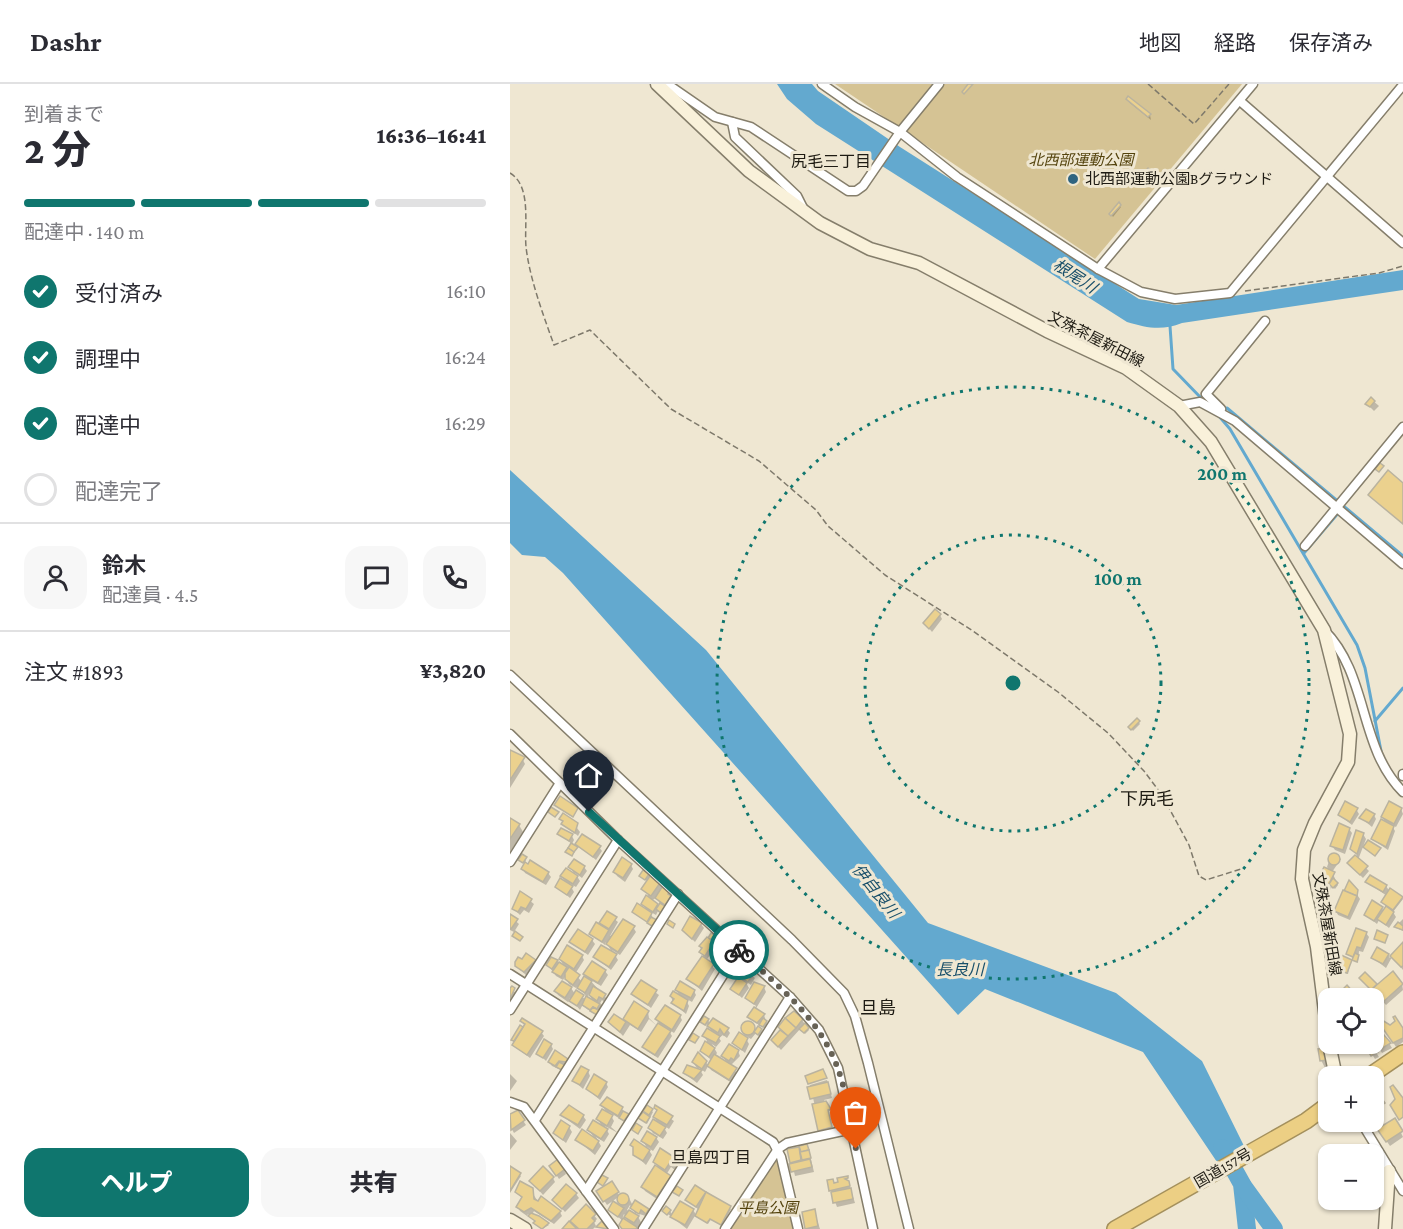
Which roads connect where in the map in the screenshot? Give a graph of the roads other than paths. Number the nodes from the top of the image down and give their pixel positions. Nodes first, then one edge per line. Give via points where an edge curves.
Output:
1 (657, 84) edge
2 (822, 84) edge
3 (939, 84) edge
4 (1253, 84) edge
5 (1403, 85) edge
6 (1240, 100) junction
7 (732, 122) junction
8 (900, 132) junction
9 (1325, 177) junction
10 (806, 214) junction
11 (1403, 243) edge
12 (1098, 269) junction
13 (1265, 321) dead end
14 (1179, 406) junction
15 (1235, 421) junction
16 (1403, 427) edge
17 (1337, 507) junction
18 (1305, 546) dead end
19 (1403, 564) edge
20 (1324, 630) junction
21 (510, 675) edge
22 (510, 734) edge
23 (560, 783) junction
24 (1403, 792) edge
25 (618, 840) junction
26 (510, 862) edge
27 (678, 894) junction
28 (739, 950) junction
29 (510, 974) edge
30 (526, 985) junction
31 (1322, 988) edge
32 (790, 997) junction
33 (510, 1010) edge
34 (594, 1029) junction
35 (1403, 1053) edge
36 (1384, 1066) edge
37 (662, 1071) junction
38 (510, 1102) edge
39 (719, 1107) junction
40 (1318, 1112) edge
41 (535, 1120) junction
42 (852, 1130) junction
43 (1367, 1132) edge
44 (778, 1149) junction
45 (1389, 1171) junction
46 (586, 1191) junction
47 (1403, 1191) edge
48 (510, 1220) edge
49 (525, 1229) edge
50 (614, 1229) edge
51 (643, 1229) edge
52 (725, 1229) edge
53 (798, 1229) edge
54 (873, 1229) edge
55 (909, 1229) edge
56 (1115, 1229) edge
57 (1385, 1229) edge

1 - 7 street via 673,88 707,113
1 - 10 main road, 文殊茶屋新田線 via 749,171
2 - 8 street
3 - 8 street
4 - 6 street
5 - 9 street
6 - 9 street
6 - 12 street
7 - 8 street via 751,127 848,191 863,186
7 - 10 street via 735,138 797,196
8 - 12 street via 957,177
9 - 11 street
9 - 12 street via 1230,293 1174,299 1141,292
10 - 14 main road, 文殊茶屋新田線 via 849,240 919,263 1126,368
13 - 15 street via 1206,394
14 - 15 street via 1200,402
14 - 20 main road, 文殊茶屋新田線 via 1211,442
15 - 17 street
16 - 17 street
17 - 18 street
17 - 19 street
20 - 24 street via 1337,643 1351,671 1368,735 1383,768
20 - 31 main road, 文殊茶屋新田線 via 1350,745 1348,762 1304,850 1302,879
21 - 55 street via 844,993 868,1063
22 - 23 street
23 - 25 street
23 - 26 street
25 - 27 street
25 - 30 street
27 - 28 street
27 - 34 street
28 - 32 street
28 - 37 street
29 - 30 street
30 - 33 street
30 - 34 street
32 - 39 street
32 - 42 street via 819,1030 838,1068
34 - 37 street
34 - 41 street
35 - 36 highway
37 - 39 street
37 - 46 street
38 - 41 street via 524,1107
39 - 44 street
39 - 51 street
40 - 56 highway, 国道157号
41 - 46 street
42 - 44 street via 787,1143
42 - 54 street
43 - 45 street
44 - 52 street
44 - 53 street
45 - 47 street
45 - 57 main road
46 - 50 street
48 - 49 main road

